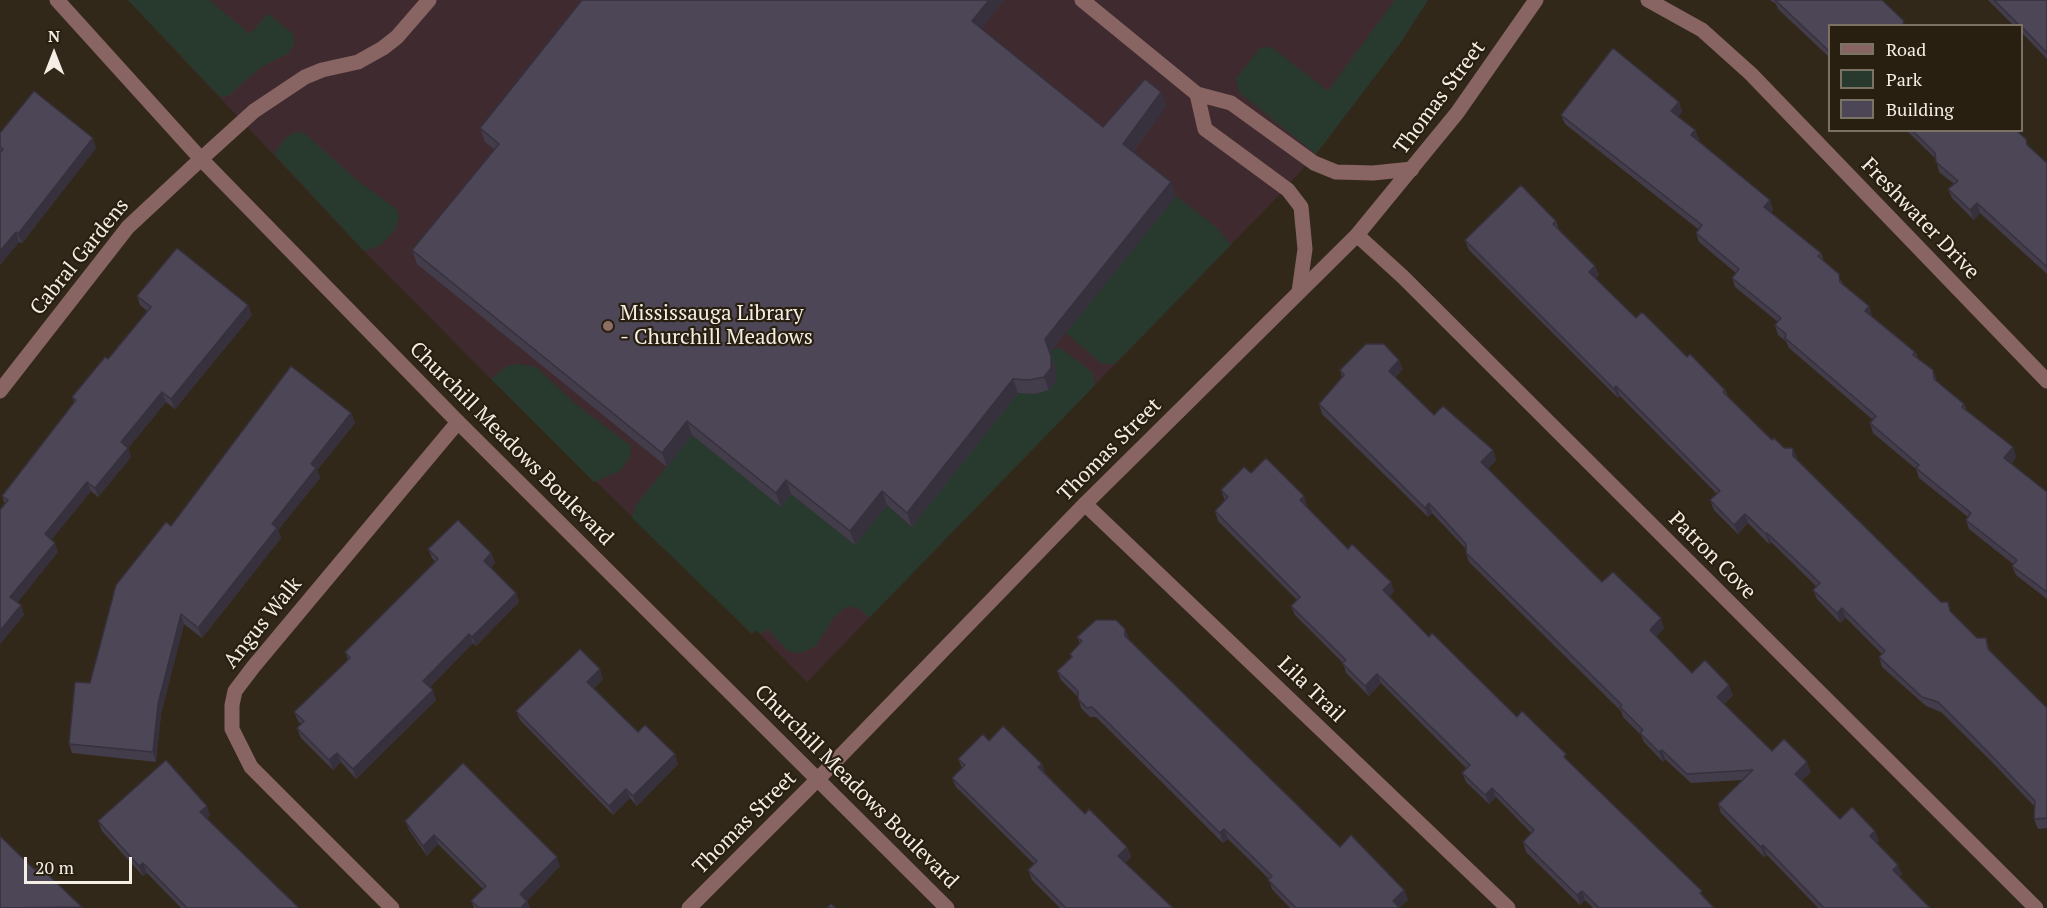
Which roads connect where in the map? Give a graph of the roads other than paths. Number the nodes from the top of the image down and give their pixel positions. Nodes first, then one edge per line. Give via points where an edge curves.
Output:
1 (57, 0) edge
2 (429, 0) edge
3 (1082, 0) edge
4 (1536, 0) edge
5 (1648, 0) edge
6 (1197, 94) junction
7 (201, 159) junction
8 (1412, 170) junction
9 (1357, 235) junction
10 (1299, 292) junction
11 (2047, 381) edge
12 (0, 391) edge
13 (458, 422) junction
14 (1085, 504) junction
15 (818, 779) junction
16 (392, 908) edge
17 (689, 908) edge
18 (947, 908) edge
19 (1508, 908) edge
20 (2036, 908) edge

1 - 7 street, Churchill Meadows Boulevard
2 - 7 street, Cabral Gardens via 383,48 358,62 305,77 254,111
3 - 6 street
4 - 8 street, Thomas Street
5 - 11 street, Freshwater Drive via 1702,30 1751,74
6 - 8 street via 1231,103 1314,164 1336,172
6 - 10 street via 1205,129 1288,190 1301,207 1305,249
7 - 12 street, Cabral Gardens via 128,227
7 - 13 street, Churchill Meadows Boulevard
8 - 9 street, Thomas Street
9 - 10 street, Thomas Street
9 - 20 street, Patron Cove
10 - 14 street, Thomas Street
13 - 15 street, Churchill Meadows Boulevard
13 - 16 street, Angus Walk via 248,673 235,691 232,705 234,737 250,767
14 - 15 street, Thomas Street
14 - 19 street, Lila Trail
15 - 17 street, Thomas Street
15 - 18 street, Churchill Meadows Boulevard

